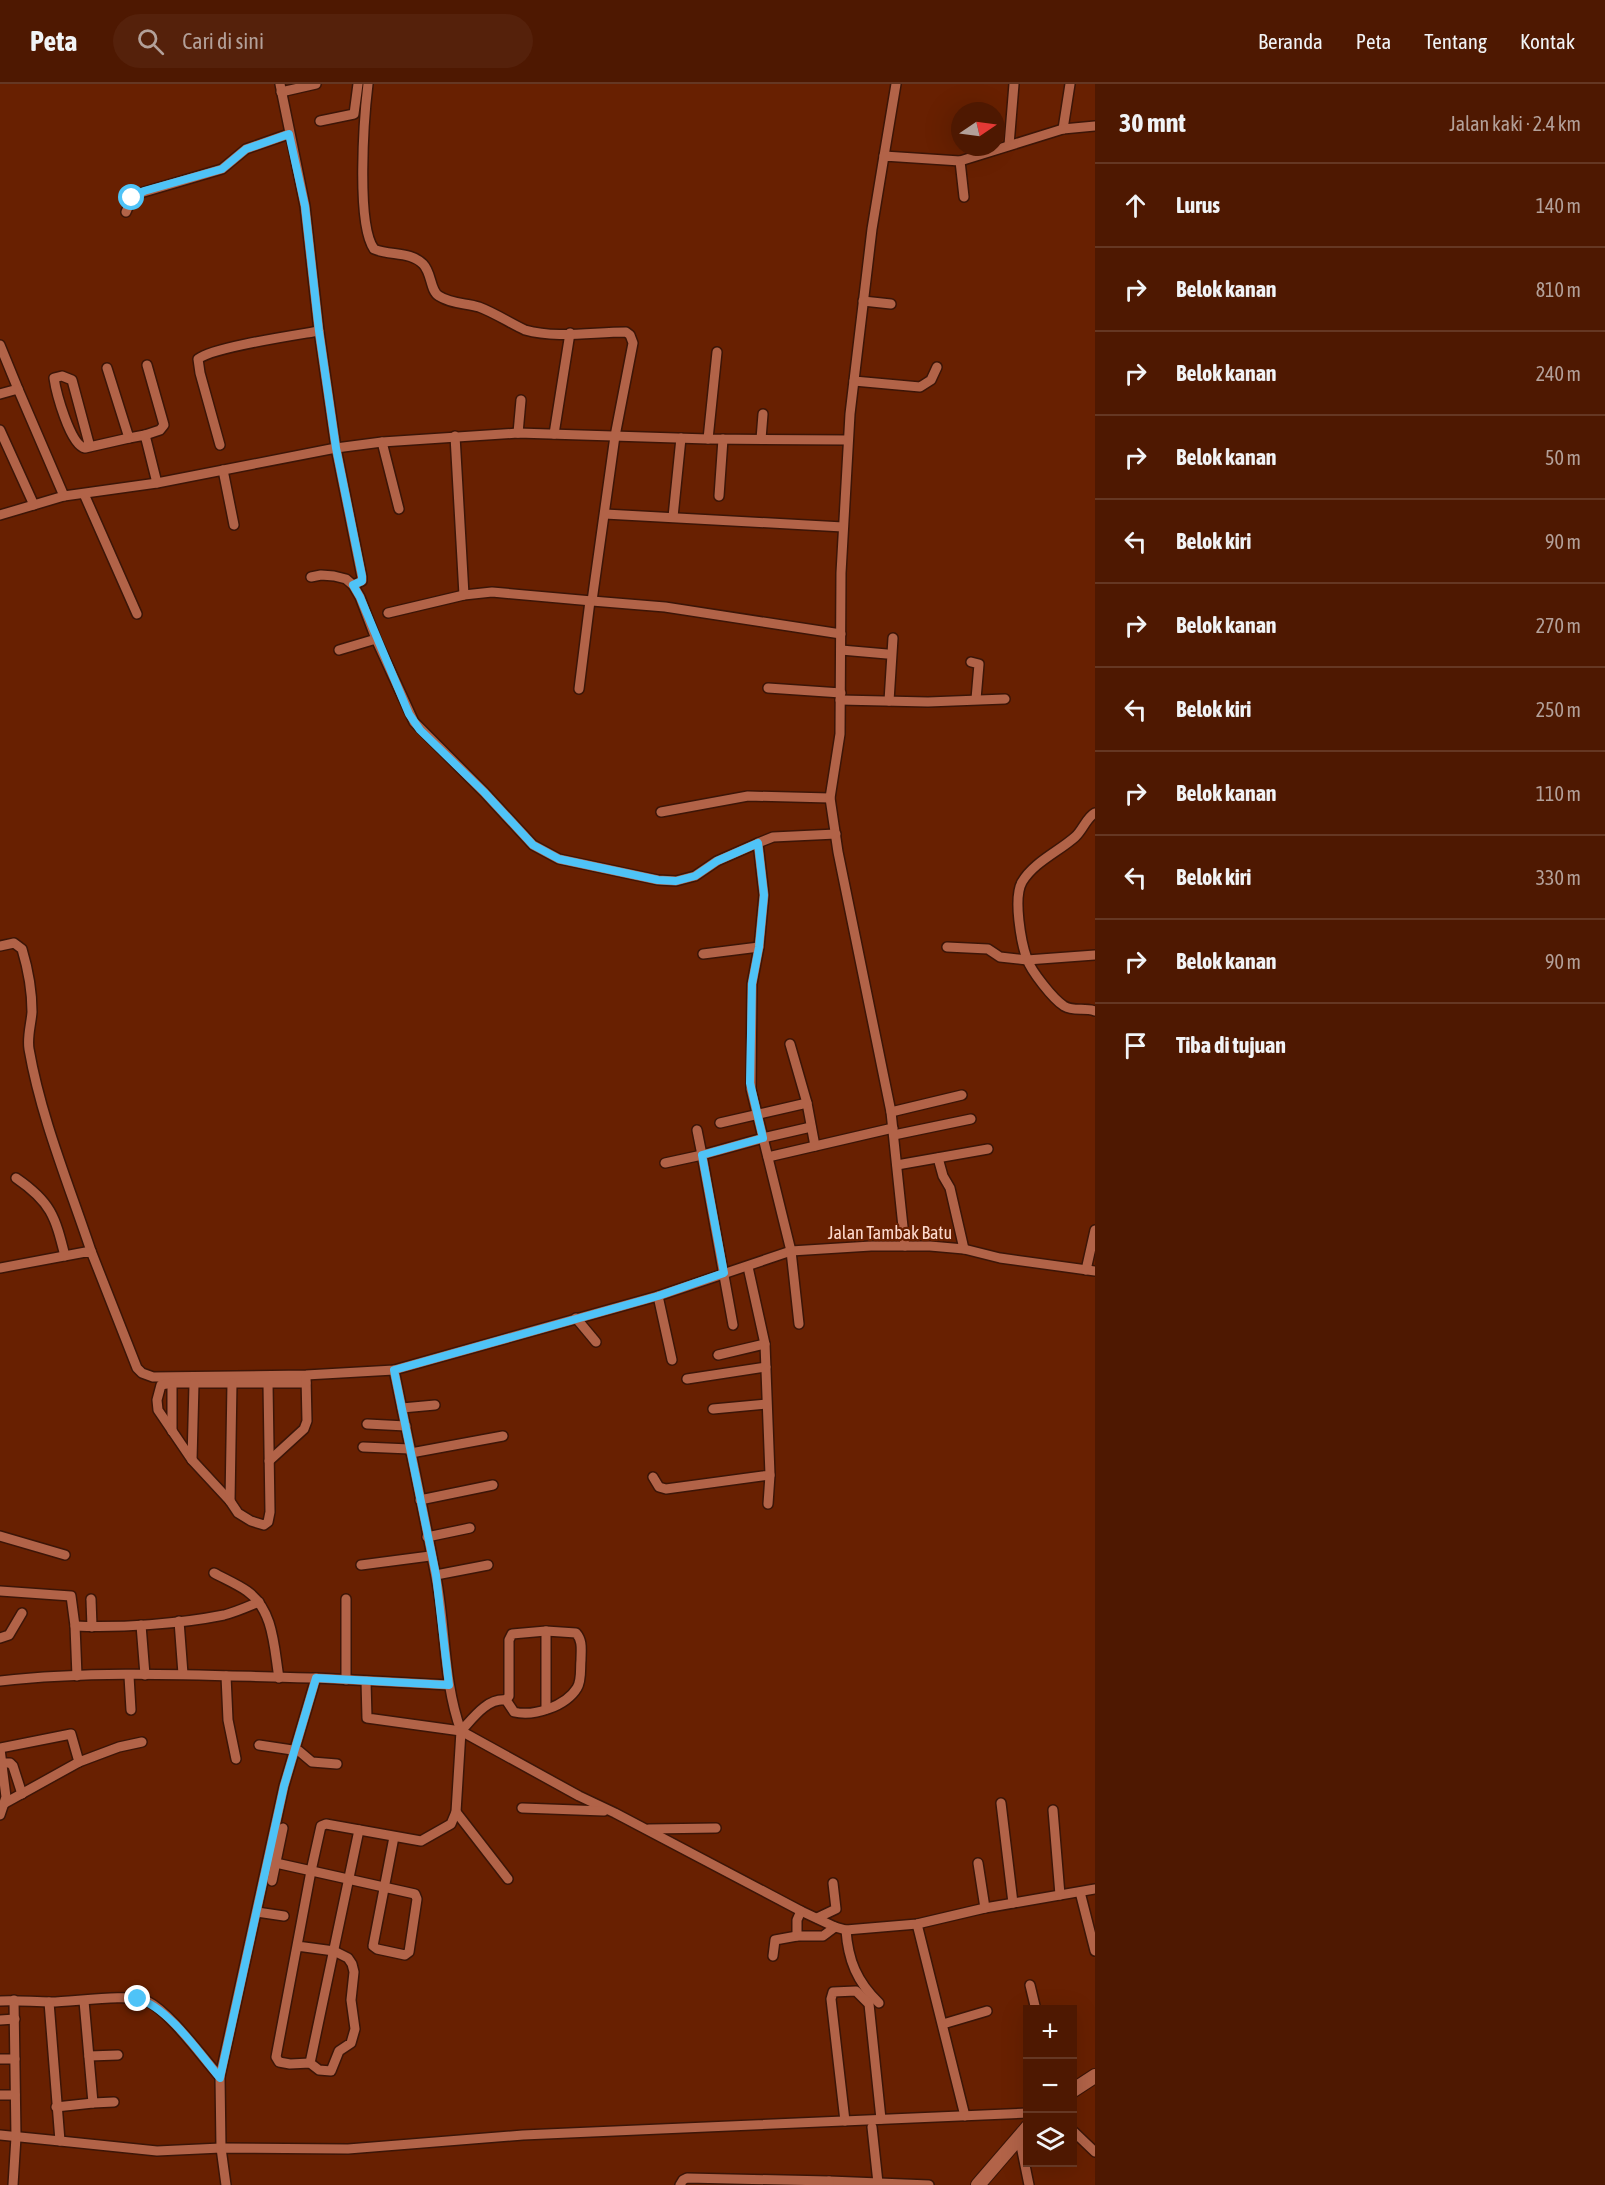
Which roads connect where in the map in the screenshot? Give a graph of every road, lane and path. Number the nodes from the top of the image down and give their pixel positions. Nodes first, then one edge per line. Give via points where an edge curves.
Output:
1 (316, 84) edge
2 (358, 84) edge
3 (368, 84) edge
4 (896, 84) edge
5 (1014, 84) edge
6 (1070, 84) edge
7 (281, 88) edge
8 (320, 121) dead end
9 (1095, 126) edge
10 (1063, 129) junction
11 (289, 134) junction
12 (1009, 145) junction
13 (884, 156) junction
14 (960, 161) junction
15 (964, 197) dead end
16 (126, 212) dead end
17 (863, 301) junction
18 (891, 304) dead end
19 (319, 331) junction
20 (570, 333) junction
21 (0, 345) edge
22 (717, 352) dead end
23 (147, 364) dead end
24 (937, 367) dead end
25 (107, 368) dead end
26 (854, 381) junction
27 (18, 389) junction
28 (0, 394) edge
29 (521, 400) dead end
30 (763, 414) dead end
31 (0, 430) edge
32 (518, 433) junction
33 (554, 434) junction
34 (145, 435) junction
35 (455, 436) junction
36 (615, 436) junction
37 (129, 438) junction
38 (681, 438) junction
39 (708, 439) junction
40 (723, 439) junction
41 (761, 439) junction
42 (848, 440) junction
43 (382, 442) junction
44 (219, 445) dead end
45 (90, 447) junction
46 (336, 448) junction
47 (223, 470) junction
48 (157, 483) junction
49 (84, 494) junction
50 (64, 496) junction
51 (719, 496) dead end
52 (34, 505) junction
53 (399, 508) dead end
54 (605, 514) junction
55 (0, 515) edge
56 (673, 517) junction
57 (234, 525) dead end
58 (843, 527) junction
59 (311, 577) dead end
60 (357, 583) junction
61 (464, 595) junction
62 (591, 601) junction
63 (388, 613) dead end
64 (137, 614) dead end
65 (841, 634) junction
66 (893, 638) dead end
67 (376, 639) junction
68 (339, 650) dead end
69 (840, 650) junction
70 (887, 654) dead end
71 (971, 662) dead end
72 (768, 688) dead end
73 (579, 689) dead end
74 (841, 696) junction
75 (976, 699) junction
76 (1005, 699) dead end
77 (889, 701) junction
78 (830, 798) junction
79 (661, 812) dead end
80 (1095, 813) edge
81 (836, 832) junction
82 (758, 843) junction
83 (0, 946) edge
84 (759, 947) junction
85 (946, 947) dead end
86 (703, 954) dead end
87 (1095, 955) edge
88 (1027, 960) junction
89 (1095, 1011) edge
90 (790, 1044) dead end
91 (962, 1095) dead end
92 (807, 1104) junction
93 (891, 1112) junction
94 (758, 1115) junction
95 (971, 1119) dead end
96 (720, 1123) dead end
97 (812, 1127) junction
98 (697, 1130) dead end
99 (894, 1131) junction
100 (763, 1138) junction
101 (815, 1146) junction
102 (988, 1149) dead end
103 (702, 1155) junction
104 (768, 1157) junction
105 (938, 1158) junction
106 (664, 1163) dead end
107 (897, 1165) junction
108 (16, 1178) dead end
109 (1095, 1230) edge
110 (905, 1246) junction
111 (964, 1249) junction
112 (91, 1251) junction
113 (791, 1251) junction
114 (65, 1256) junction
115 (748, 1266) junction
116 (0, 1268) edge
117 (1091, 1271) edge
118 (724, 1273) junction
119 (658, 1296) junction
120 (576, 1318) junction
121 (799, 1324) dead end
122 (733, 1325) dead end
123 (596, 1342) dead end
124 (765, 1344) junction
125 (718, 1355) dead end
126 (672, 1360) dead end
127 (766, 1367) junction
128 (394, 1370) junction
129 (687, 1378) dead end
130 (306, 1379) junction
131 (172, 1383) junction
132 (232, 1383) junction
133 (194, 1384) junction
134 (268, 1384) junction
135 (766, 1404) junction
136 (435, 1405) dead end
137 (402, 1408) junction
138 (713, 1408) dead end
139 (367, 1424) dead end
140 (406, 1426) junction
141 (172, 1431) junction
142 (503, 1436) dead end
143 (363, 1447) dead end
144 (411, 1451) junction
145 (192, 1461) junction
146 (269, 1461) junction
147 (770, 1475) junction
148 (653, 1477) dead end
149 (493, 1485) dead end
150 (420, 1500) junction
151 (230, 1501) junction
152 (768, 1504) dead end
153 (471, 1528) dead end
154 (0, 1536) edge
155 (427, 1537) junction
156 (65, 1555) dead end
157 (430, 1556) junction
158 (361, 1565) dead end
159 (488, 1565) dead end
160 (214, 1573) dead end
161 (436, 1575) junction
162 (0, 1591) edge
163 (92, 1599) dead end
164 (346, 1599) dead end
165 (259, 1602) junction
166 (22, 1613) dead end
167 (179, 1622) junction
168 (141, 1625) junction
169 (75, 1626) junction
170 (92, 1627) junction
171 (546, 1631) junction
172 (0, 1638) edge
173 (183, 1674) junction
174 (145, 1675) junction
175 (77, 1676) junction
176 (129, 1676) junction
177 (226, 1676) junction
178 (279, 1678) junction
179 (316, 1678) junction
180 (346, 1680) junction
181 (0, 1681) edge
182 (366, 1681) junction
183 (449, 1685) junction
184 (506, 1700) junction
185 (546, 1709) junction
186 (131, 1710) dead end
187 (461, 1731) junction
188 (142, 1742) dead end
189 (259, 1745) dead end
190 (0, 1748) edge
191 (294, 1750) junction
192 (236, 1759) dead end
193 (79, 1762) junction
194 (2, 1763) junction
195 (337, 1764) dead end
196 (22, 1794) junction
197 (5, 1803) junction
198 (1001, 1803) dead end
199 (522, 1808) dead end
200 (1053, 1810) dead end
201 (456, 1812) junction
202 (615, 1813) junction
203 (0, 1815) edge
204 (716, 1827) dead end
205 (283, 1828) dead end
206 (359, 1830) junction
207 (647, 1830) junction
208 (394, 1837) junction
209 (276, 1863) junction
210 (978, 1863) dead end
211 (311, 1871) junction
212 (348, 1879) junction
213 (508, 1879) dead end
214 (272, 1881) dead end
215 (833, 1883) dead end
216 (386, 1887) junction
217 (1095, 1889) edge
218 (1080, 1892) junction
219 (1060, 1895) junction
220 (1013, 1903) junction
221 (985, 1908) junction
222 (801, 1911) junction
223 (257, 1912) junction
224 (284, 1916) dead end
225 (817, 1918) junction
226 (917, 1924) junction
227 (835, 1927) junction
228 (846, 1930) junction
229 (797, 1936) junction
230 (297, 1946) junction
231 (1095, 1951) edge
232 (334, 1952) junction
233 (772, 1956) dead end
234 (1029, 1985) dead end
235 (14, 2000) junction
236 (0, 2001) edge
237 (84, 2001) junction
238 (49, 2002) junction
239 (879, 2002) dead end
240 (1035, 2005) edge
241 (987, 2011) dead end
242 (15, 2019) junction
243 (0, 2020) edge
244 (943, 2024) junction
245 (118, 2055) dead end
246 (89, 2056) junction
247 (0, 2059) edge
248 (15, 2059) junction
249 (310, 2063) junction
250 (1095, 2077) edge
251 (220, 2078) junction
252 (1077, 2088) edge
253 (1, 2095) edge
254 (15, 2095) junction
255 (114, 2102) dead end
256 (93, 2103) junction
257 (56, 2107) junction
258 (1023, 2113) edge
259 (965, 2116) junction
260 (882, 2119) junction
261 (845, 2121) junction
262 (872, 2127) dead end
263 (1023, 2131) edge
264 (0, 2135) edge
265 (1077, 2135) edge
266 (15, 2137) junction
267 (60, 2141) junction
268 (221, 2148) junction
269 (1095, 2152) edge
270 (1027, 2167) edge
271 (715, 2181) edge
272 (753, 2182) edge
273 (791, 2183) edge
274 (829, 2183) edge
275 (878, 2183) junction
276 (867, 2184) edge
277 (13, 2185) edge
278 (226, 2185) edge
279 (680, 2185) edge
280 (928, 2185) edge
281 (978, 2185) edge
282 (1029, 2185) edge

1 - 7 street
2 - 8 street via 354,114
3 - 20 street via 364,201 374,249 414,257 429,273 434,292 448,301 481,308 533,332
4 - 13 street
5 - 12 street
6 - 10 street
7 - 11 street
9 - 10 street
10 - 12 street
11 - 16 street via 246,149 222,169 137,194
11 - 19 street via 305,206
12 - 14 street
13 - 14 street
13 - 17 street
14 - 15 street
17 - 18 street
17 - 26 street
19 - 44 street via 198,359
19 - 46 street
20 - 33 street
20 - 36 street via 630,335 633,343
21 - 27 street
22 - 39 street
23 - 34 street via 164,425
24 - 26 street via 931,380 920,387
25 - 37 street
26 - 42 street
27 - 28 street
27 - 50 street
29 - 32 street
30 - 41 street
31 - 52 street
32 - 33 street
32 - 35 street
33 - 36 street
34 - 37 street
34 - 48 street
35 - 43 street
35 - 61 street
36 - 38 street
36 - 54 street
37 - 45 street
38 - 39 street
38 - 56 street
39 - 40 street
40 - 41 street
40 - 51 street
41 - 42 street
42 - 58 street
43 - 46 street
43 - 53 street
45 - 45 street via 72,380 54,378 72,436 80,447
46 - 47 street
46 - 60 street
47 - 48 street
47 - 57 street
48 - 49 street
49 - 50 street
49 - 64 street
50 - 52 street
52 - 55 street
54 - 56 street
54 - 62 street
56 - 58 street
58 - 65 street
59 - 60 street via 334,576
60 - 67 street
61 - 62 street via 492,591
61 - 63 street
62 - 65 street
62 - 73 street
65 - 69 street
66 - 77 street
67 - 68 street
67 - 82 street via 414,722 533,845 546,853 559,859 676,881 695,876 717,861
69 - 70 street
69 - 74 street
71 - 75 street via 979,664
72 - 74 street
74 - 77 street
74 - 78 street via 840,734
75 - 76 street
75 - 77 street
78 - 79 street via 748,796
78 - 81 street
80 - 88 street via 1075,837 1032,870 1022,883 1018,912
81 - 82 street via 773,837
81 - 93 street
82 - 84 street via 764,895
83 - 112 street via 14,943 22,949 32,999 28,1046 49,1128
84 - 86 street
84 - 94 street via 752,984 750,1083
85 - 88 street via 988,949 1000,957
87 - 88 street
88 - 89 street via 1061,1004 1070,1010
90 - 92 street
91 - 93 street
92 - 94 street
92 - 97 street
93 - 99 street
94 - 96 street
94 - 100 street
95 - 99 street
97 - 100 street
97 - 101 street
98 - 103 street
99 - 101 street
99 - 107 street
100 - 103 street
100 - 104 street
101 - 104 street
102 - 105 street
103 - 106 street
103 - 118 street
104 - 113 street
105 - 107 street
105 - 111 street via 951,1191
107 - 110 street
108 - 114 street via 40,1196 52,1213
109 - 117 street
110 - 111 street, Jalan Tambak Batu
110 - 113 street, Jalan Tambak Batu
111 - 117 street, Jalan Tambak Batu
112 - 114 street
112 - 130 street via 142,1373 153,1377
113 - 115 street, Jalan Tambak Batu
113 - 121 street
114 - 116 street
115 - 118 street, Jalan Tambak Batu
115 - 124 street
118 - 119 street, Jalan Tambak Batu
118 - 122 street
119 - 120 street, Jalan Tambak Batu
119 - 126 street
120 - 123 street
120 - 128 street, Jalan Tambak Batu
124 - 125 street
124 - 127 street
127 - 129 street
127 - 135 street
128 - 130 street, Jalan Tambak Batu
128 - 137 street
130 - 134 street
130 - 146 street via 304,1429
131 - 133 street
131 - 141 street
131 - 141 street via 159,1386 157,1400 158,1410
132 - 133 street
132 - 134 street
132 - 151 street
133 - 145 street
134 - 146 street
135 - 138 street
135 - 147 street
136 - 137 street
137 - 140 street
139 - 140 street
140 - 144 street
141 - 145 street
142 - 144 street
143 - 144 street
144 - 150 street
145 - 151 street
146 - 151 street via 268,1522 264,1525 245,1518
147 - 148 street via 666,1489
147 - 152 street
149 - 150 street
150 - 155 street
153 - 155 street
154 - 156 street
155 - 157 street
157 - 158 street
157 - 161 street
159 - 161 street
160 - 165 street
161 - 183 street
162 - 169 street via 69,1595
163 - 170 street
164 - 180 street
165 - 167 street via 226,1615
165 - 178 street via 268,1617
166 - 172 street via 9,1635
167 - 168 street
167 - 173 street
168 - 170 street
168 - 174 street
169 - 170 street
169 - 175 street
171 - 184 street via 512,1634
171 - 185 street
171 - 185 street via 576,1633 581,1642 580,1681 576,1690
173 - 174 street
173 - 177 street
174 - 176 street
175 - 176 street
175 - 181 street
176 - 186 street
177 - 178 street
177 - 192 street via 228,1720
178 - 179 street
179 - 180 street
179 - 191 street
180 - 182 street
182 - 183 street
182 - 187 street via 367,1718
183 - 187 street
184 - 185 street via 520,1714
184 - 187 street via 494,1700
187 - 201 street
187 - 202 street
188 - 193 street
189 - 191 street
190 - 193 street via 71,1734
190 - 194 street
191 - 195 street via 312,1762
191 - 223 street
193 - 196 street
194 - 196 street via 13,1766
194 - 197 street
196 - 197 street
197 - 203 street
198 - 220 street
199 - 202 street
200 - 219 street
201 - 208 street via 451,1824 425,1839
201 - 213 street
202 - 207 street
204 - 207 street
205 - 209 street
206 - 208 street
206 - 211 street via 321,1826
206 - 212 street
207 - 222 street
208 - 216 street
209 - 211 street
209 - 214 street
210 - 221 street
211 - 212 street
211 - 230 street
212 - 216 street
212 - 232 street
215 - 225 street via 836,1909
216 - 216 street via 373,1946 408,1954 417,1896
217 - 218 street
218 - 219 street
218 - 231 street
219 - 220 street
220 - 221 street
221 - 226 street
222 - 225 street
222 - 229 street
223 - 224 street
223 - 251 street
225 - 227 street
226 - 228 street
226 - 244 street
227 - 228 street
227 - 229 street via 823,1936
228 - 239 street via 857,1977
229 - 233 street via 775,1940
230 - 232 street
230 - 249 street via 276,2057 279,2062 290,2064
232 - 249 street
232 - 249 street via 348,1958 354,1972 354,2034 351,2043 339,2051 331,2071 319,2070
234 - 240 street
235 - 236 street
235 - 238 street
235 - 242 street
237 - 238 street
237 - 246 street
237 - 251 street via 148,2002 167,2016
238 - 257 street
241 - 244 street
242 - 243 street
242 - 248 street
244 - 259 street
245 - 246 street
246 - 256 street
247 - 248 street
248 - 254 street
250 - 252 main road
251 - 268 street
253 - 254 street
254 - 266 street
255 - 256 street
256 - 257 street
257 - 267 street
258 - 259 street
259 - 260 street
260 - 261 street
260 - 261 street via 869,2004 856,1991 836,1991 831,1995
261 - 268 street via 559,2133 348,2149
262 - 275 street
263 - 281 main road
264 - 266 street
265 - 269 street
266 - 267 street
266 - 277 street
267 - 268 street via 157,2151
268 - 278 street
270 - 282 street
271 - 272 street
271 - 279 street via 687,2178
272 - 273 street
273 - 274 street
274 - 276 street
275 - 276 street
275 - 280 street

